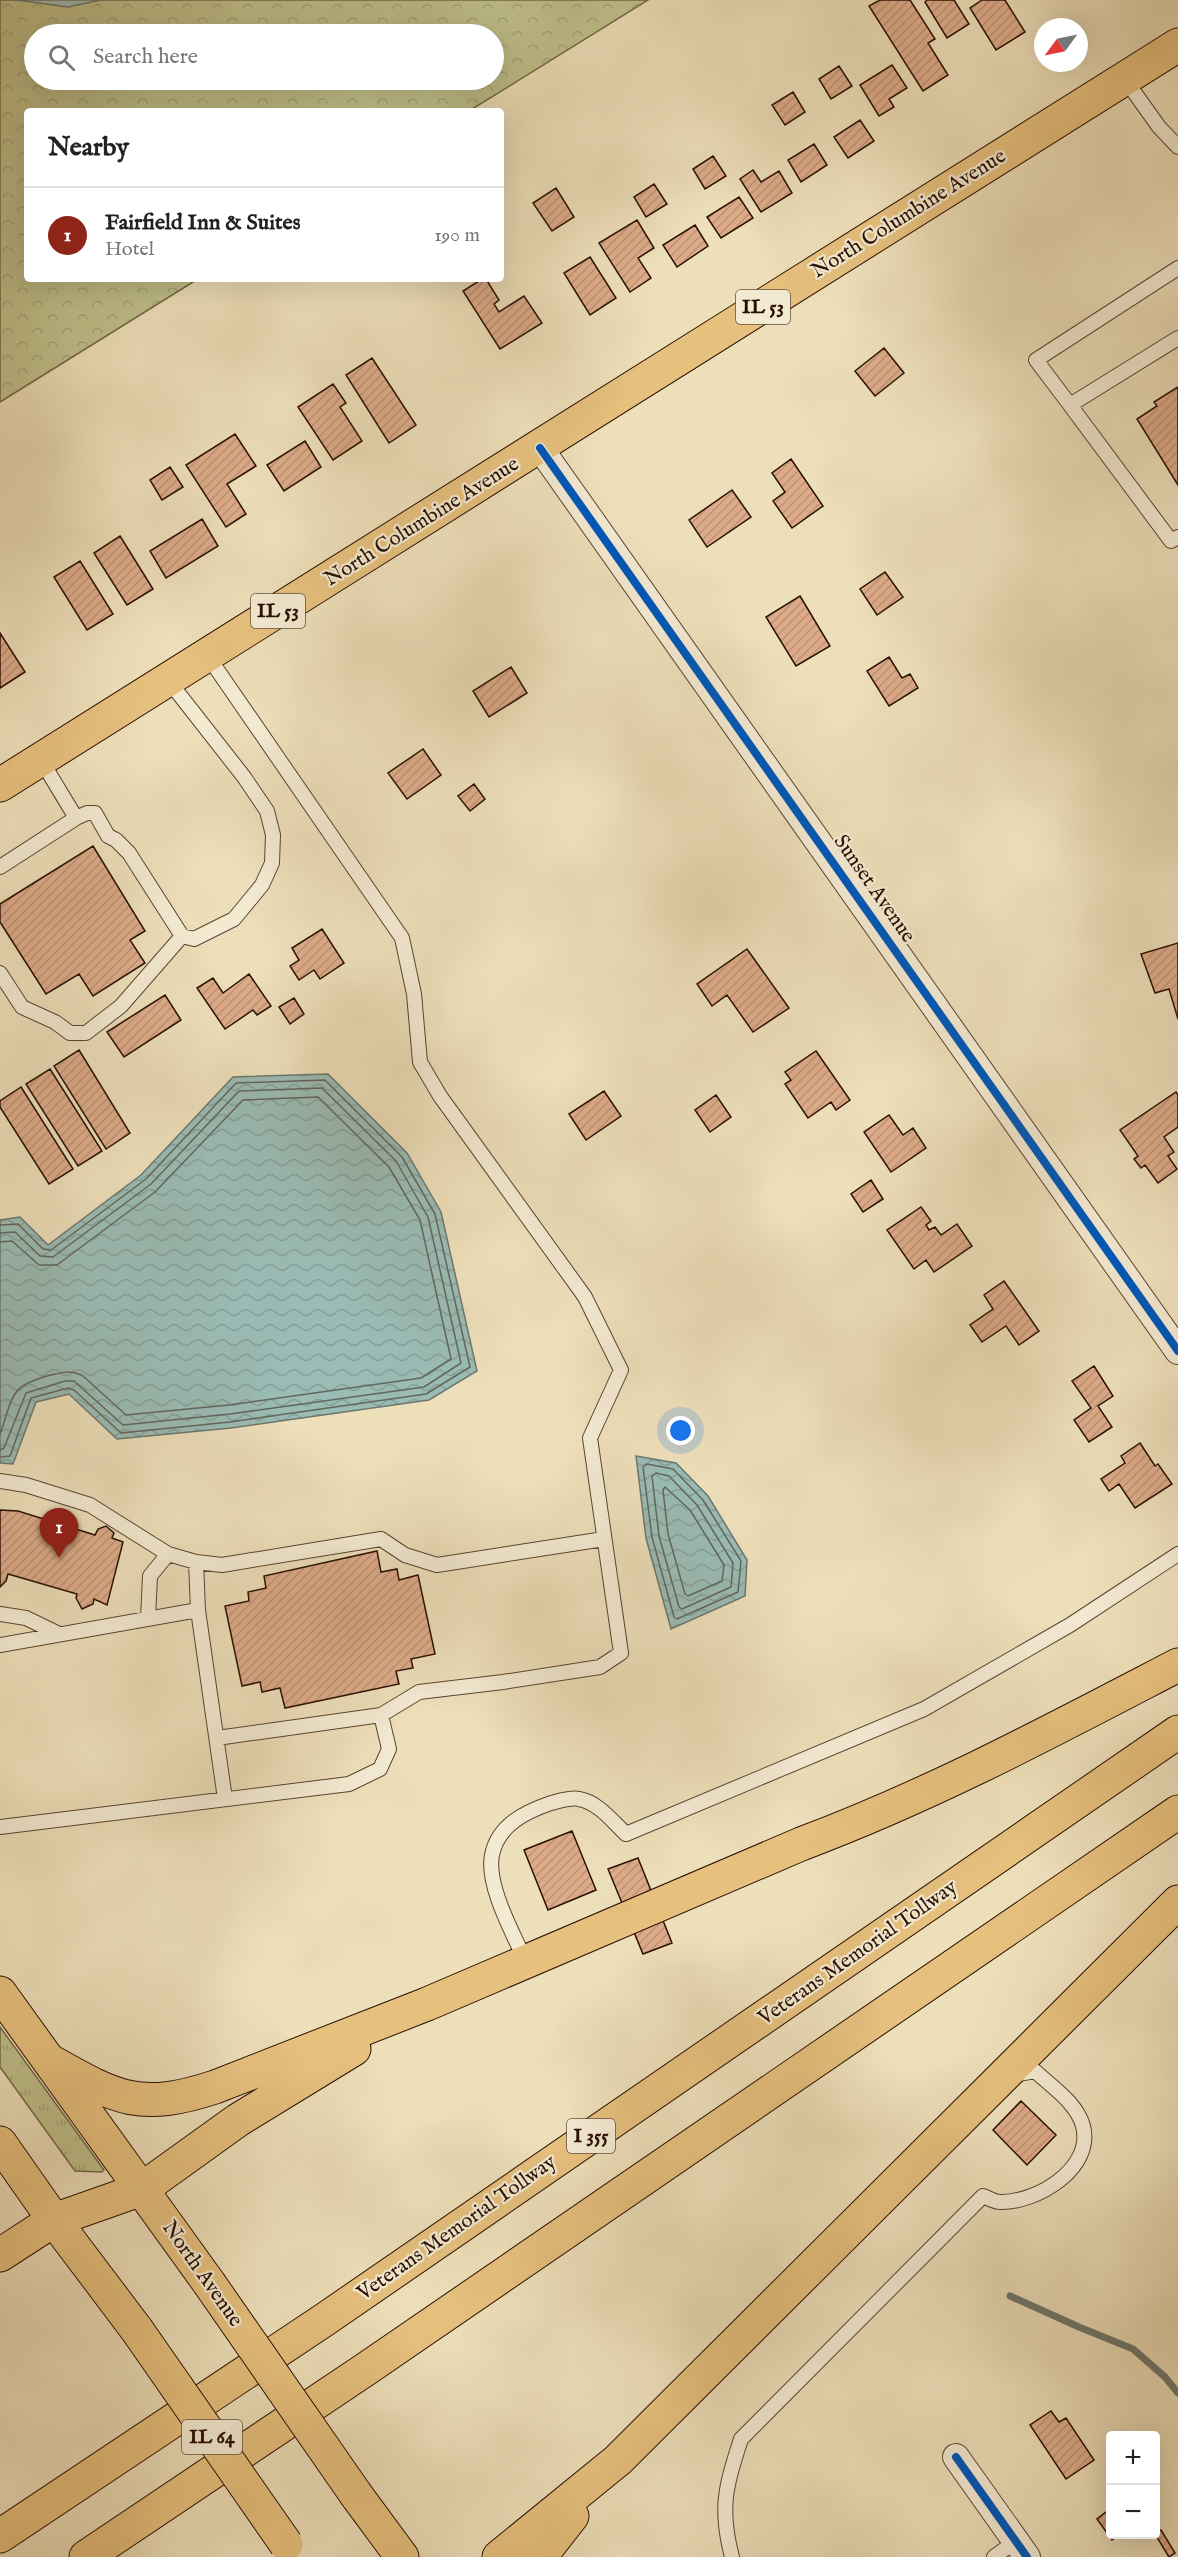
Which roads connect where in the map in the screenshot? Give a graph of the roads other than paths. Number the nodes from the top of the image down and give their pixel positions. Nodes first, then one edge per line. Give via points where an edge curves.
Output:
1 (1178, 45) edge
2 (1124, 78) junction
3 (1178, 147) edge
4 (1178, 268) edge
5 (1178, 338) edge
6 (1071, 405) junction
7 (540, 448) junction
8 (1178, 537) edge
9 (207, 655) junction
10 (168, 680) junction
11 (41, 760) junction
12 (0, 785) edge
13 (76, 818) junction
14 (0, 867) edge
15 (182, 936) junction
16 (0, 973) edge
17 (1178, 1352) edge
18 (0, 1481) edge
19 (604, 1539) junction
20 (168, 1554) junction
21 (1178, 1554) edge
22 (196, 1562) junction
23 (198, 1610) junction
24 (0, 1614) edge
25 (148, 1619) junction
26 (57, 1634) junction
27 (0, 1645) edge
28 (1178, 1665) edge
29 (381, 1714) junction
30 (1178, 1732) edge
31 (217, 1738) junction
32 (225, 1799) junction
33 (1178, 1812) edge
34 (0, 1827) edge
35 (1178, 1902) edge
36 (525, 1960) junction
37 (0, 1993) edge
38 (427, 2004) junction
39 (50, 2061) junction
40 (1003, 2077) junction
41 (0, 2143) edge
42 (142, 2189) junction
43 (54, 2220) junction
44 (0, 2255) edge
45 (956, 2457) dead end
46 (618, 2460) junction
47 (0, 2536) edge
48 (1022, 2549) edge
49 (290, 2551) edge
50 (86, 2557) edge
51 (402, 2557) edge
52 (499, 2557) edge
53 (540, 2557) edge
54 (732, 2557) edge
55 (994, 2557) edge

1 - 2 main road, North Columbine Avenue / IL 53
2 - 3 lane
2 - 7 main road, North Columbine Avenue / IL 53
4 - 6 lane via 1036,360
5 - 6 lane
6 - 8 lane via 1171,542
7 - 9 main road, North Columbine Avenue / IL 53
7 - 17 street, Sunset Avenue
9 - 10 main road, North Columbine Avenue / IL 53
9 - 19 lane via 402,938 414,994 420,1062 440,1096 585,1297 621,1370 590,1438
10 - 11 main road, North Columbine Avenue / IL 53
10 - 15 lane via 267,811 273,835 272,863 261,885 234,919 194,939
11 - 12 main road, North Columbine Avenue / IL 53
11 - 13 lane
13 - 14 lane
13 - 15 lane via 95,813 108,836 129,853
15 - 16 lane via 120,1006 86,1033 70,1033 22,1007
18 - 20 lane via 90,1505
19 - 22 lane via 437,1565 405,1555 381,1539 222,1565
19 - 29 lane via 621,1653 600,1667 419,1692
20 - 22 lane
20 - 25 lane via 150,1576
21 - 36 lane via 1070,1625 924,1709 626,1834 598,1808 579,1798 530,1810 512,1822 492,1856 497,1898
22 - 23 lane
23 - 25 lane
23 - 31 lane
24 - 26 lane via 26,1618
25 - 26 lane
26 - 27 lane
28 - 36 main road via 1021,1747 855,1824
29 - 31 lane
29 - 32 lane via 388,1749 380,1769 349,1784
30 - 47 main road, Veterans Memorial Tollway / I 355 via 334,2313
31 - 32 lane
32 - 34 lane
33 - 50 main road
35 - 40 main road
36 - 38 main road
37 - 39 main road, North Avenue
38 - 39 main road via 186,2097 155,2101 124,2098
38 - 42 main road via 238,2120
39 - 42 main road, North Avenue
40 - 46 main road
40 - 54 lane via 1035,2071 1079,2115 1084,2129 1083,2147 1076,2161 1062,2178 1025,2198 999,2202 983,2196 741,2439 726,2486 724,2528
41 - 43 main road, IL 64
42 - 43 main road
42 - 51 main road, North Avenue, bridge
43 - 44 main road
43 - 49 main road, IL 64, bridge via 137,2330
45 - 48 street
46 - 52 main road
46 - 53 main road
48 - 55 lane

